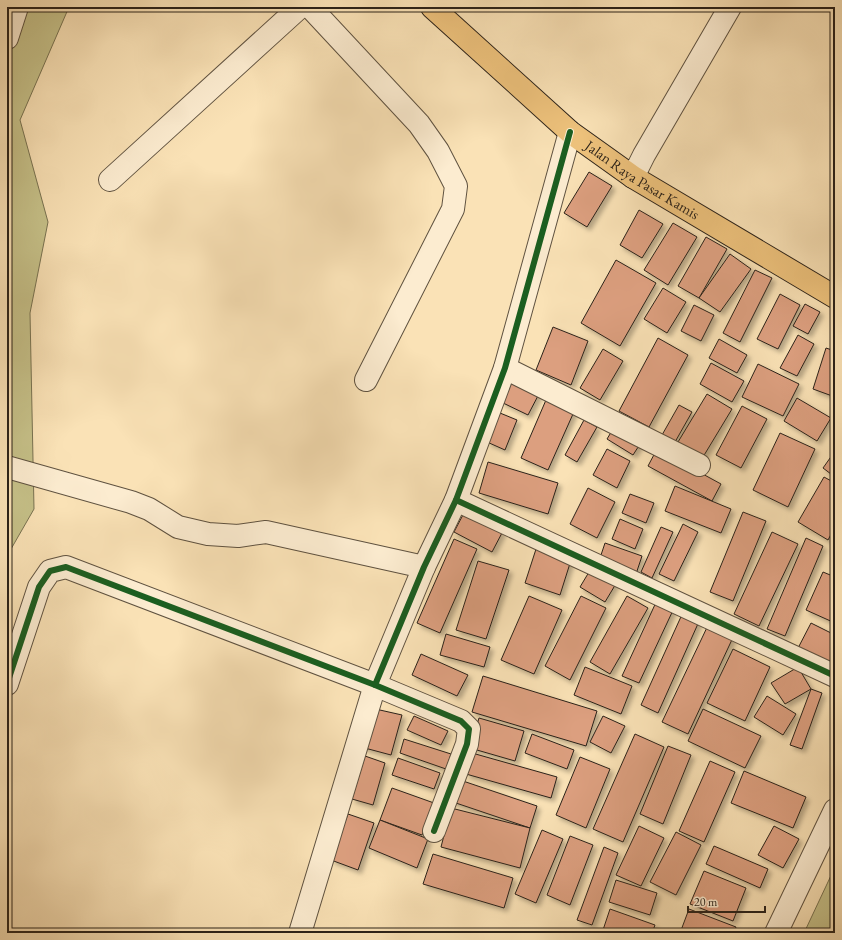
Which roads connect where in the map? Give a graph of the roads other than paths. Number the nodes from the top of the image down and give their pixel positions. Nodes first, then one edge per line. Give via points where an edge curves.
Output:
1 (17, 7) edge
2 (300, 7) edge
3 (310, 7) edge
4 (432, 7) edge
5 (730, 7) edge
6 (7, 38) edge
7 (570, 132) junction
8 (633, 177) junction
9 (110, 180) dead end
10 (835, 297) edge
11 (505, 368) junction
12 (366, 380) dead end
13 (699, 465) dead end
14 (7, 467) edge
15 (456, 500) junction
16 (424, 567) junction
17 (835, 676) edge
18 (7, 684) edge
19 (375, 685) junction
20 (835, 810) edge
21 (434, 831) dead end
22 (300, 933) edge
23 (776, 933) edge

1 - 6 street
2 - 9 street
3 - 12 street via 419,124 438,151 456,186 452,209
4 - 7 main road, Jalan Raya Pasar Kamis
5 - 8 street
7 - 8 main road, Jalan Raya Pasar Kamis
7 - 11 street
8 - 10 main road, Jalan Raya Pasar Kamis
11 - 13 street
11 - 15 street
14 - 16 street via 131,502 149,509 178,527 208,534 238,536 266,532
15 - 16 street
15 - 17 street
16 - 19 street
18 - 19 street via 38,587 50,571 66,567
19 - 21 street via 461,721 469,729 467,744
19 - 22 street
20 - 23 street

